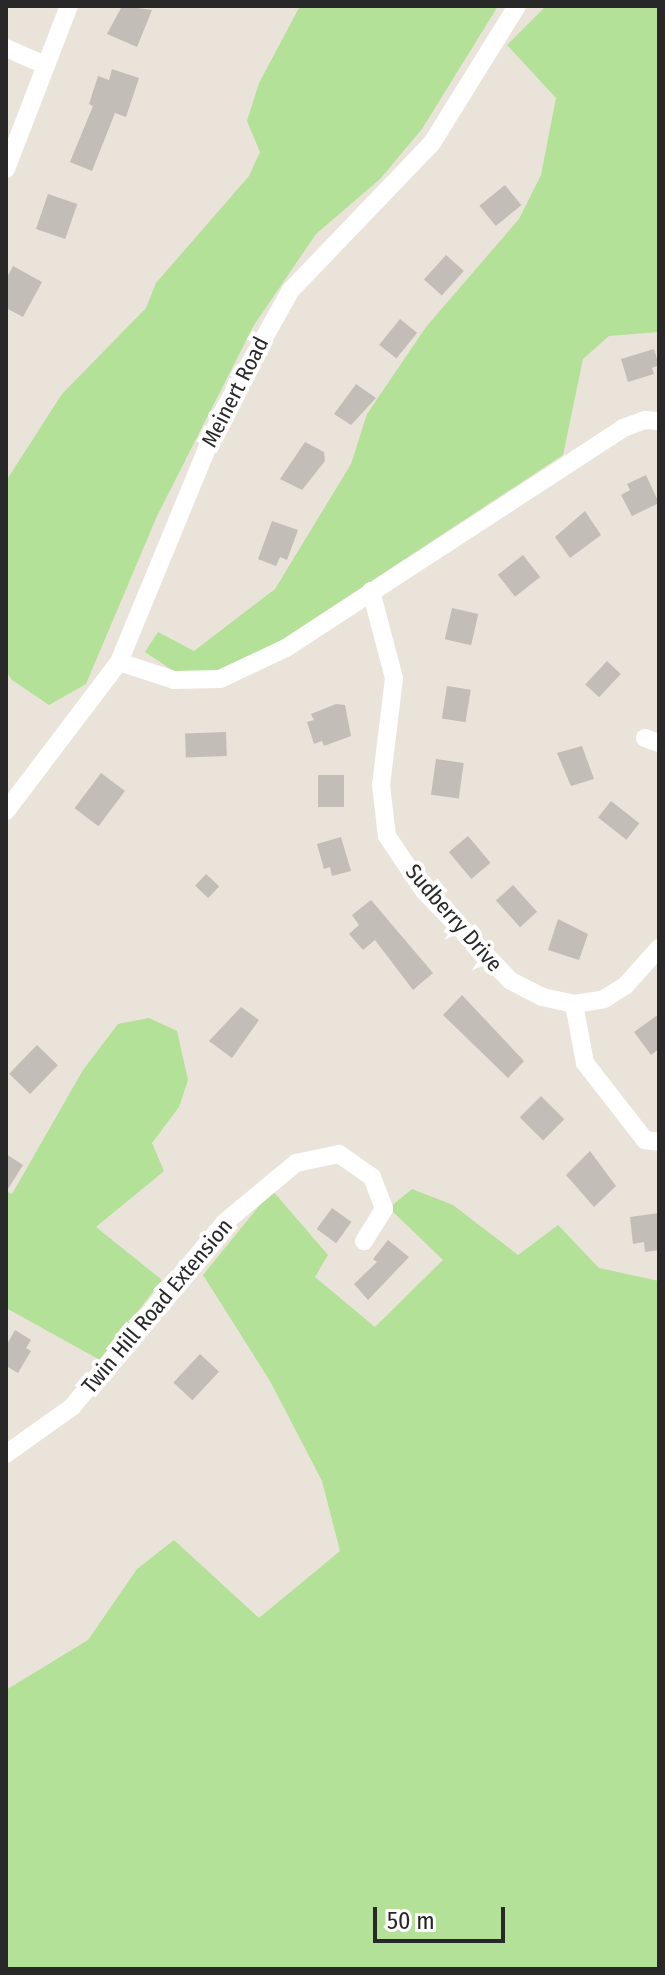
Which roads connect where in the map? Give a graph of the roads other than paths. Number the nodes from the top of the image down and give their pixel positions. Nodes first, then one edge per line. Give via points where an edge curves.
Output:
1 (69, 6) edge
2 (517, 6) edge
3 (6, 48) edge
4 (43, 64) junction
5 (6, 169) edge
6 (659, 421) edge
7 (371, 591) junction
8 (119, 662) junction
9 (6, 811) edge
10 (659, 948) edge
11 (574, 1004) junction
12 (659, 1142) edge
13 (364, 1241) dead end
14 (6, 1454) edge

1 - 4 street
2 - 8 street, Meinert Road via 432,143 291,290 221,415
3 - 4 street
4 - 5 street
6 - 7 street via 623,428
7 - 8 street via 286,648 220,679 174,680
7 - 11 street, Sudberry Drive via 394,678 381,785 387,836 424,891 511,981 542,997
8 - 9 street, Meinert Road
10 - 11 street, Sudberry Drive via 626,985 604,999
11 - 12 street via 585,1063 645,1140
13 - 14 street, Twin Hill Road Extension via 384,1209 372,1177 339,1154 296,1163 224,1223 72,1407

